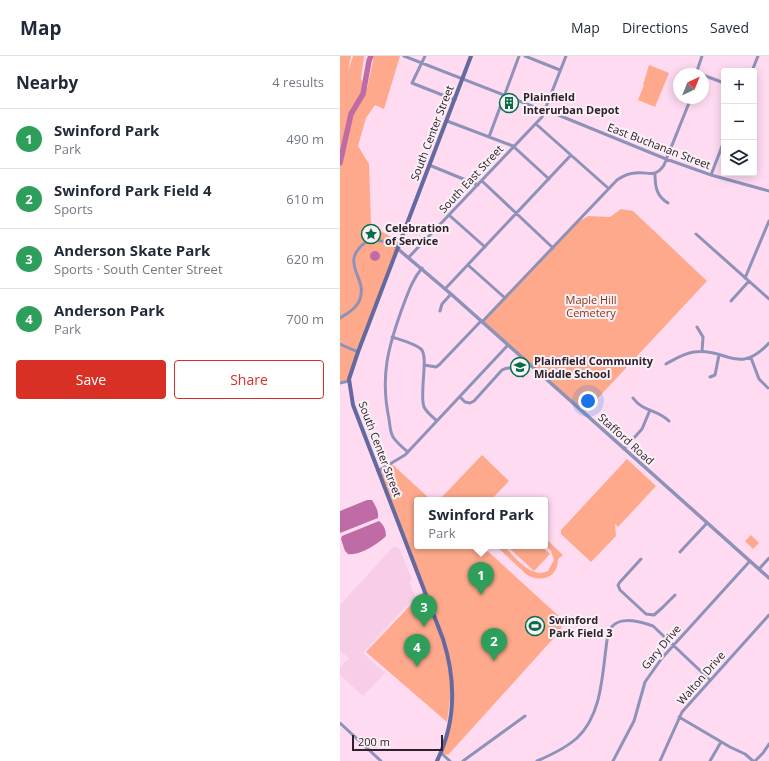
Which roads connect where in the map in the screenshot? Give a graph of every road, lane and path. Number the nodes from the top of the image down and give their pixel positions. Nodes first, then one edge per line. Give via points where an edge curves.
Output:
1 (404, 56) edge
2 (425, 56) edge
3 (471, 56) edge
4 (520, 56) edge
5 (525, 56) edge
6 (566, 56) edge
7 (702, 56) edge
8 (758, 56) edge
9 (422, 63) junction
10 (698, 68) edge
11 (753, 68) edge
12 (560, 70) junction
13 (709, 77) edge
14 (463, 79) junction
15 (721, 82) edge
16 (505, 95) junction
17 (455, 100) junction
18 (689, 104) edge
19 (545, 110) junction
20 (447, 120) junction
21 (536, 124) junction
22 (489, 137) junction
23 (514, 147) junction
24 (721, 150) edge
25 (571, 155) junction
26 (666, 159) junction
27 (429, 165) junction
28 (656, 173) junction
29 (711, 175) junction
30 (549, 179) junction
31 (482, 181) junction
32 (478, 184) junction
33 (608, 188) junction
34 (769, 191) edge
35 (668, 203) dead end
36 (516, 214) junction
37 (449, 215) junction
38 (769, 221) edge
39 (696, 234) dead end
40 (485, 247) junction
41 (398, 248) junction
42 (553, 248) junction
43 (409, 257) junction
44 (468, 265) junction
45 (422, 268) junction
46 (745, 278) junction
47 (749, 281) junction
48 (445, 289) junction
49 (451, 294) junction
50 (505, 298) junction
51 (769, 299) edge
52 (731, 301) dead end
53 (440, 311) dead end
54 (340, 318) edge
55 (482, 321) junction
56 (697, 327) dead end
57 (392, 337) junction
58 (769, 343) edge
59 (340, 344) edge
60 (508, 345) junction
61 (358, 352) junction
62 (702, 352) junction
63 (719, 355) junction
64 (751, 358) junction
65 (666, 364) dead end
66 (424, 365) junction
67 (523, 376) dead end
68 (710, 377) dead end
69 (349, 381) junction
70 (340, 383) edge
71 (768, 388) edge
72 (460, 397) junction
73 (633, 398) dead end
74 (650, 410) junction
75 (437, 421) junction
76 (669, 421) dead end
77 (624, 449) junction
78 (408, 452) junction
79 (378, 471) junction
80 (707, 523) junction
81 (680, 552) dead end
82 (769, 558) edge
83 (641, 559) dead end
84 (750, 561) junction
85 (759, 569) junction
86 (769, 578) edge
87 (675, 595) dead end
88 (646, 614) junction
89 (769, 615) edge
90 (643, 623) junction
91 (673, 645) junction
92 (710, 680) junction
93 (525, 716) dead end
94 (679, 717) junction
95 (340, 723) edge
96 (721, 742) junction
97 (769, 744) edge
98 (441, 753) junction
99 (543, 760) edge
100 (381, 761) edge
101 (437, 761) edge
102 (450, 761) edge
103 (463, 761) edge
104 (537, 761) edge
105 (613, 761) edge
106 (660, 761) edge
107 (710, 761) edge
108 (754, 761) edge

1 - 9 street, East Buchanan Street
2 - 9 street
3 - 14 main road, South Center Street
4 - 16 street
5 - 12 street
6 - 12 street, South East Street
7 - 10 street
8 - 11 street
9 - 14 street, East Buchanan Street
9 - 17 street via 412,83
12 - 19 street, South East Street
13 - 15 street
14 - 16 street, East Buchanan Street
14 - 17 main road, South Center Street
16 - 19 street, East Buchanan Street
16 - 22 street
17 - 20 main road, South Center Street
18 - 26 street
19 - 21 street, South East Street
19 - 26 street, East Buchanan Street
20 - 22 street
20 - 27 main road, South Center Street
21 - 23 street, South East Street
21 - 25 street
22 - 23 street
23 - 30 street
23 - 31 street, South East Street
24 - 29 street
25 - 30 street
25 - 33 street
26 - 28 street
26 - 29 street, East Buchanan Street
27 - 32 street
27 - 41 main road, South Center Street
28 - 33 street via 627,174
28 - 35 street via 658,192
29 - 34 street, East Buchanan Street
30 - 36 street
31 - 32 street, South East Street
31 - 36 street
32 - 37 street, South East Street
33 - 42 street
36 - 40 street
36 - 42 street
37 - 40 street
37 - 43 street, South East Street
38 - 46 street
39 - 46 street
40 - 44 street
41 - 43 street, Stafford Road
41 - 54 street via 375,240 361,245 354,255 362,288 360,298 352,310
41 - 61 main road, South Center Street
42 - 50 street
43 - 45 street, Stafford Road
44 - 48 street
44 - 50 street
45 - 48 street, Stafford Road
45 - 57 street via 413,279
46 - 47 street
47 - 51 street
47 - 52 street
48 - 49 street, Stafford Road
49 - 53 street via 442,304
49 - 55 street, Stafford Road
50 - 55 street
55 - 60 street, Stafford Road
55 - 66 street via 439,366
56 - 62 street via 703,337
57 - 66 street via 421,349
57 - 78 street via 386,371 387,411 393,437
58 - 64 street
59 - 61 street
60 - 72 street
60 - 77 street, Stafford Road
61 - 69 main road, South Center Street
62 - 63 street
62 - 65 street via 688,353
63 - 64 street via 742,360
63 - 68 street via 715,375
64 - 71 street via 759,379
66 - 75 street via 423,404 426,411
67 - 72 street via 512,368 506,368 474,401 465,402
69 - 70 street
69 - 79 main road, South Center Street via 353,405
72 - 75 street
73 - 74 street via 639,405
74 - 76 street via 663,414
74 - 77 street via 642,429
75 - 78 street
77 - 80 street, Stafford Road
78 - 79 street via 398,461
79 - 98 main road, South Center Street via 448,655 452,704 449,727
80 - 81 street
80 - 84 street, Stafford Road
82 - 85 street
83 - 88 street via 618,585 620,590
84 - 85 street, Stafford Road
84 - 91 street, Gary Drive
85 - 86 street, Stafford Road
87 - 88 street via 654,615
88 - 90 street
89 - 92 street, Walton Drive
90 - 91 street via 653,626
90 - 99 street via 621,620 614,624 608,634 600,691 593,715 577,738
91 - 92 street
91 - 105 street, Gary Drive via 647,678 634,721
92 - 94 street, Walton Drive
93 - 103 street
94 - 96 street
94 - 106 street, Walton Drive
95 - 100 street
96 - 107 street
96 - 108 street
97 - 108 street
98 - 101 main road, South Center Street
98 - 102 street
99 - 104 street

